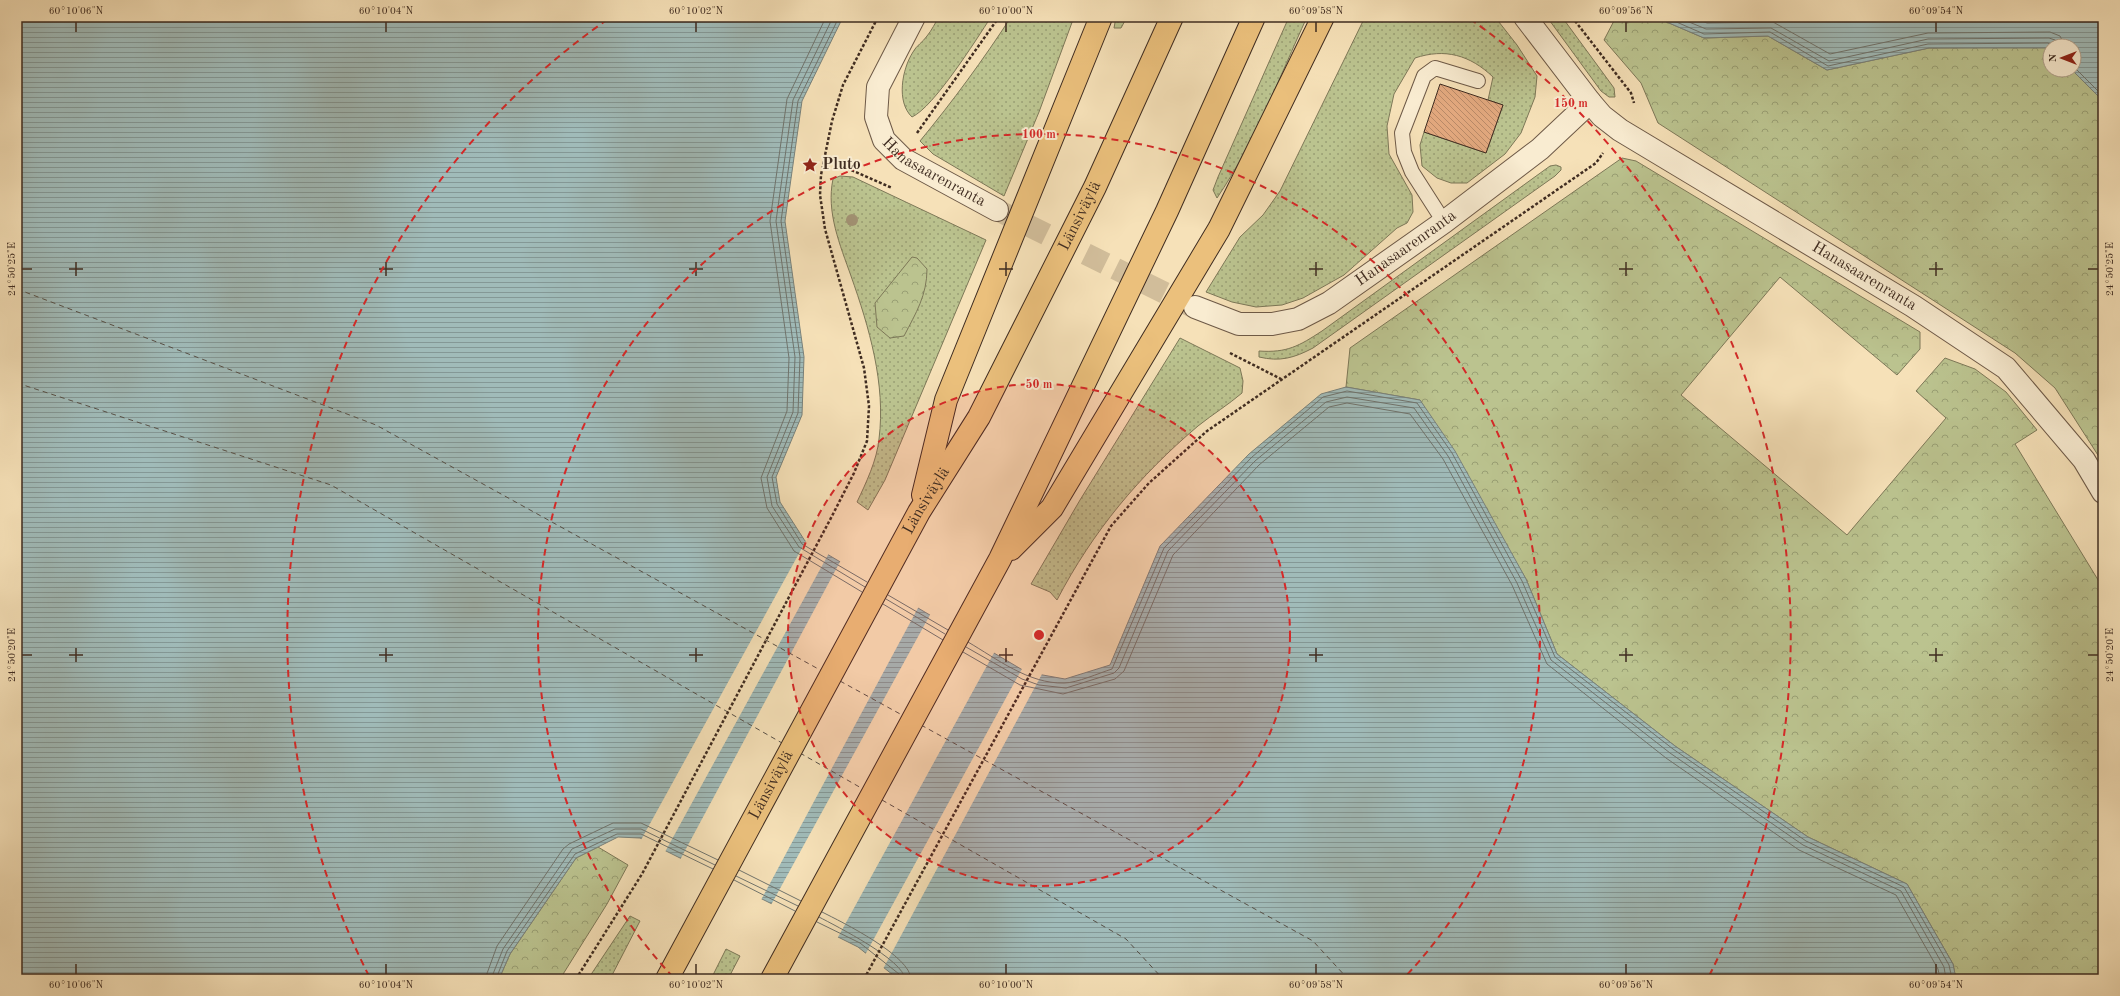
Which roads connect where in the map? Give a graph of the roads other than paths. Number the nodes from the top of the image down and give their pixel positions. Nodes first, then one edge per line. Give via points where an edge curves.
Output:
1 (914, 17) edge
2 (1101, 17) edge
3 (1172, 17) edge
4 (1254, 17) edge
5 (1323, 17) edge
6 (1525, 17) edge
7 (1478, 81) dead end
8 (1590, 102) junction
9 (997, 210) tunnel mouth
10 (1444, 222) junction
11 (1194, 308) tunnel mouth
12 (2103, 492) edge
13 (919, 512) junction
14 (1000, 559) junction
15 (667, 979) edge
16 (772, 979) edge

1 - 9 street, Hanasaarenranta via 878,87 876,118 884,140 903,160
2 - 13 highway via 946,400
3 - 13 highway, Länsiväylä via 1095,187 979,417
4 - 14 highway via 1167,212
5 - 14 highway via 1218,229 1052,508
6 - 8 street, Hanasaarenranta
7 - 10 lane via 1435,68 1424,76 1402,133 1404,152 1412,172
8 - 10 street, Hanasaarenranta via 1540,149
8 - 12 street, Hanasaarenranta via 1602,116 1620,130 1913,306 2006,368 2084,460
10 - 11 street, Hanasaarenranta via 1329,303 1298,319 1272,324 1239,324
13 - 15 highway, Länsiväylä
14 - 16 highway

